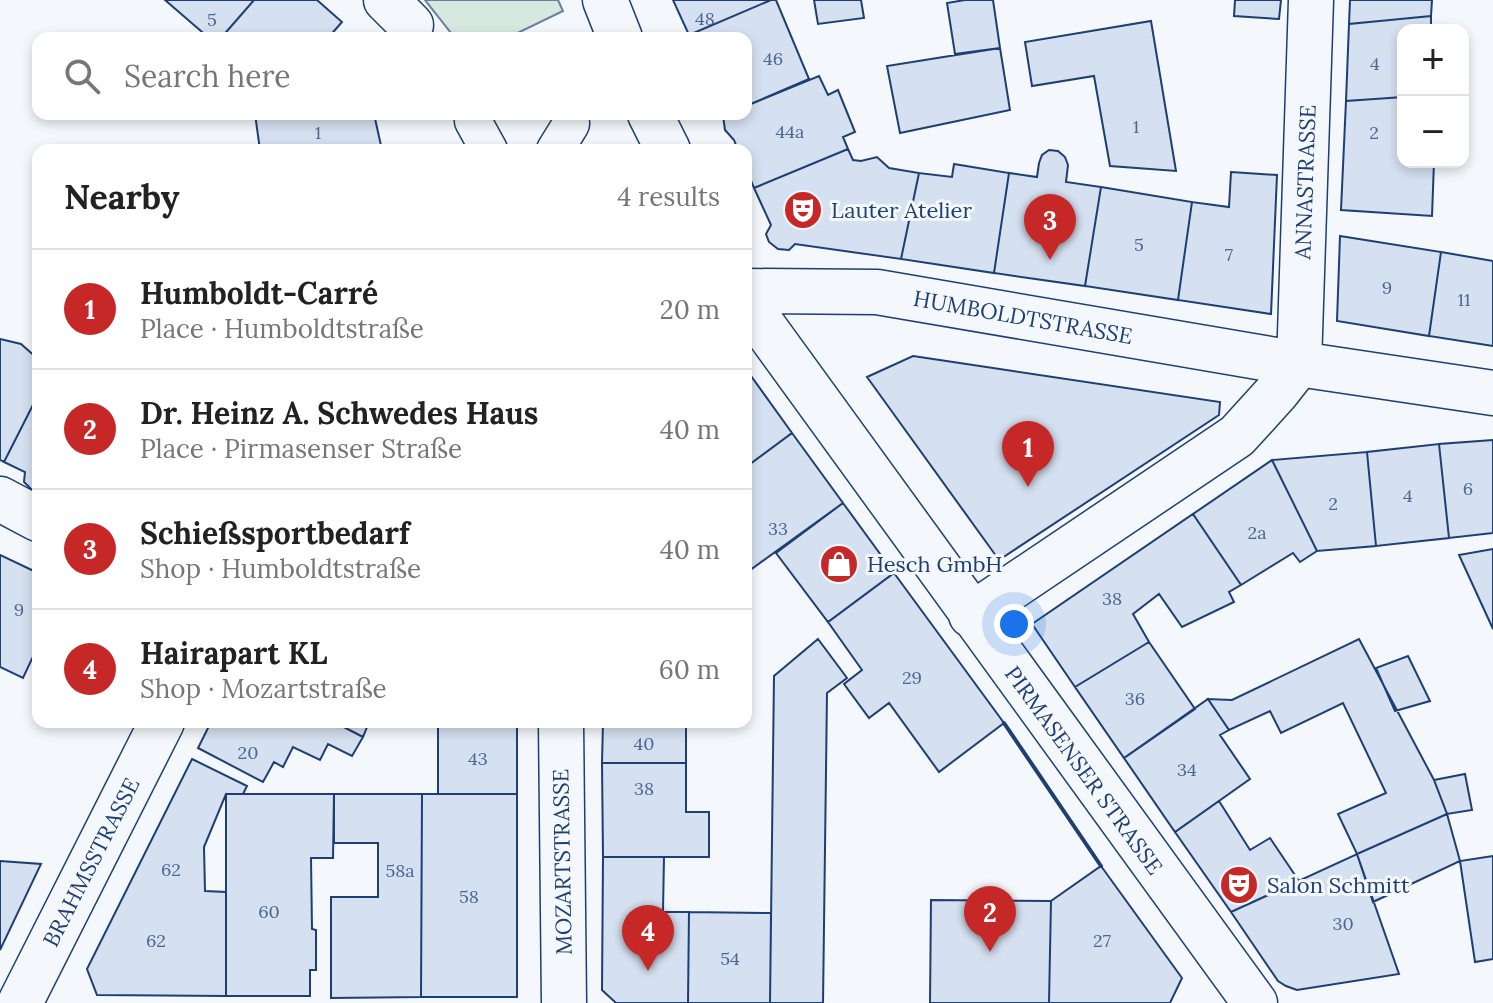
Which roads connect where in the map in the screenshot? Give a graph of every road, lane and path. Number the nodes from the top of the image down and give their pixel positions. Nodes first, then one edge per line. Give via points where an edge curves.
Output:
1 (605, 0) edge
2 (1311, 0) edge
3 (618, 32) edge
4 (473, 120) edge
5 (571, 120) edge
6 (653, 120) edge
7 (486, 144) edge
8 (559, 144) edge
9 (665, 144) edge
10 (752, 291) edge
11 (752, 310) edge
12 (1299, 364) junction
13 (1493, 393) edge
14 (0, 499) edge
15 (32, 516) edge
16 (971, 615) junction
17 (159, 728) edge
18 (561, 728) edge
19 (20, 1003) edge
20 (564, 1003) edge
21 (1255, 1003) edge

1 - 3 street
2 - 12 street, ANNASTRASSE
4 - 7 street
5 - 8 street
6 - 9 street
10 - 12 street, HUMBOLDTSTRASSE via 877,292
11 - 16 street, PIRMASENSER STRASSE
12 - 13 street, HUMBOLDTSTRASSE
12 - 16 street via 1237,436
14 - 15 street
16 - 21 street, PIRMASENSER STRASSE
17 - 19 street, BRAHMSSTRASSE
18 - 20 street, MOZARTSTRASSE

